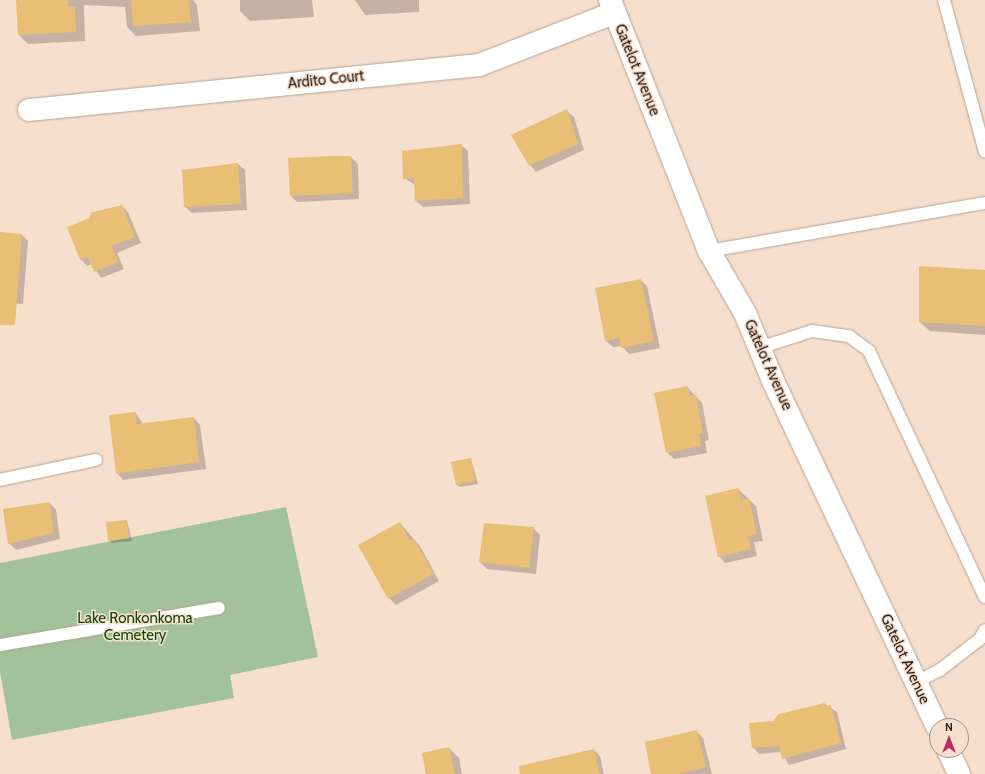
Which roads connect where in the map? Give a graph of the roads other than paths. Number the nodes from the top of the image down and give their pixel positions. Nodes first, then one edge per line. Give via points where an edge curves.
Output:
1 (944, 0) edge
2 (614, 4) edge
3 (29, 110) dead end
4 (985, 152) edge
5 (985, 203) edge
6 (709, 251) junction
7 (760, 348) junction
8 (96, 460) dead end
9 (0, 480) edge
10 (985, 598) edge
11 (219, 608) dead end
12 (985, 630) edge
13 (0, 645) edge
14 (917, 682) junction
15 (933, 718) edge
16 (952, 758) edge
17 (959, 774) edge

1 - 4 lane
2 - 3 street, Ardito Court via 479,65
2 - 6 street, Gatelot Avenue
5 - 6 lane
6 - 7 street, Gatelot Avenue via 745,313
7 - 10 lane via 812,331 849,336 869,351
7 - 14 street, Gatelot Avenue
8 - 9 lane
11 - 13 lane
12 - 14 lane via 980,639
14 - 15 street, Gatelot Avenue
16 - 17 street

